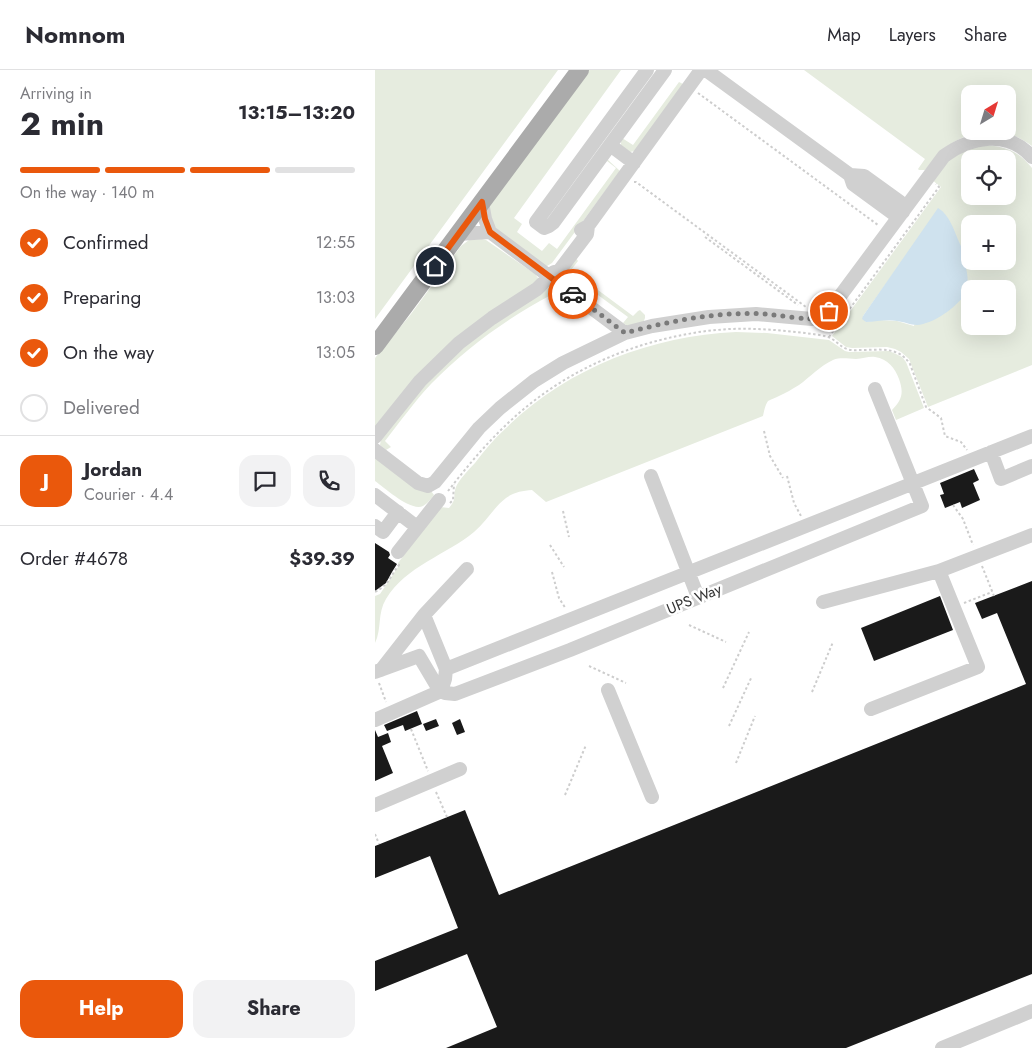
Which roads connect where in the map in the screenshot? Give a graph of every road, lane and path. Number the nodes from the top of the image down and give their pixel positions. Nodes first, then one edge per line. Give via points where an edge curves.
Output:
1 (580, 70) edge
2 (647, 70) edge
3 (665, 70) edge
4 (701, 70) edge
5 (706, 70) edge
6 (689, 87) junction
7 (610, 145) junction
8 (1032, 157) edge
9 (634, 163) junction
10 (625, 175) junction
11 (932, 181) dead end
12 (482, 202) junction
13 (903, 212) junction
14 (490, 232) junction
15 (887, 233) junction
16 (458, 234) junction
17 (705, 237) dead end
18 (899, 242) junction
19 (552, 274) junction
20 (811, 316) junction
21 (625, 333) junction
22 (829, 337) junction
23 (375, 346) edge
24 (875, 389) dead end
25 (763, 431) dead end
26 (1032, 436) edge
27 (375, 437) edge
28 (375, 450) edge
29 (991, 452) junction
30 (973, 459) junction
31 (1032, 466) edge
32 (651, 476) dead end
33 (787, 476) dead end
34 (783, 478) dead end
35 (913, 483) junction
36 (375, 495) edge
37 (439, 500) joint
38 (563, 511) dead end
39 (398, 512) junction
40 (806, 525) junction
41 (375, 526) edge
42 (417, 527) junction
43 (1032, 535) edge
44 (569, 537) dead end
45 (550, 545) dead end
46 (398, 552) dead end
47 (564, 567) dead end
48 (467, 568) dead end
49 (939, 571) junction
50 (689, 572) junction
51 (993, 591) dead end
52 (699, 597) junction
53 (823, 602) dead end
54 (954, 607) junction
55 (424, 615) junction
56 (689, 625) dead end
57 (749, 632) dead end
58 (726, 642) dead end
59 (833, 642) dead end
60 (589, 666) dead end
61 (446, 669) junction
62 (378, 671) edge
63 (752, 676) dead end
64 (626, 683) dead end
65 (380, 688) dead end
66 (723, 688) dead end
67 (608, 690) dead end
68 (441, 691) junction
69 (813, 692) dead end
70 (387, 703) dead end
71 (871, 709) dead end
72 (755, 716) dead end
73 (375, 720) edge
74 (729, 726) dead end
75 (586, 745) dead end
76 (736, 764) dead end
77 (461, 769) dead end
78 (565, 795) dead end
79 (652, 797) dead end
80 (375, 805) edge
81 (375, 834) edge
82 (379, 844) dead end
83 (1032, 1010) edge
84 (947, 1047) edge

1 - 12 main road
2 - 7 lane via 571,186
3 - 7 lane
4 - 6 lane
5 - 13 lane via 850,175 863,175 900,202
6 - 9 lane
6 - 15 path
7 - 9 lane
8 - 13 lane via 1009,141 987,138 967,143 944,156
9 - 10 lane
10 - 19 lane via 588,226 587,234 559,271
10 - 20 path via 806,307
11 - 18 path via 939,187
12 - 14 lane
12 - 16 main road
13 - 15 lane
14 - 16 lane
14 - 19 lane
15 - 18 path
15 - 20 lane via 829,311 822,317
16 - 23 main road
17 - 20 path
18 - 22 path
19 - 21 lane
19 - 27 lane via 537,290 459,343 420,381
20 - 21 lane via 732,314
21 - 28 lane via 534,381 479,428 435,482 428,486 418,483
22 - 30 path via 847,349 888,350 906,358 926,407 941,418 945,436 961,442
22 - 37 path via 784,330 698,332 641,345 606,359 578,372 533,401 506,424
24 - 35 lane, UPS Way
25 - 34 path via 770,456
26 - 29 lane, UPS Way
29 - 30 lane, UPS Way
29 - 31 lane via 1001,479
30 - 35 lane, UPS Way
32 - 50 lane
33 - 40 path via 794,503
35 - 40 lane, UPS Way
35 - 52 lane, UPS Way via 922,506
36 - 39 lane
37 - 42 lane
38 - 44 path
39 - 41 lane via 383,532
39 - 42 lane
40 - 50 lane, UPS Way
42 - 46 lane
43 - 49 lane
45 - 47 path
48 - 55 lane
49 - 53 lane
49 - 54 lane
50 - 52 lane
50 - 61 lane, UPS Way
51 - 54 path
52 - 68 lane, UPS Way via 455,694
54 - 71 lane via 978,667
55 - 61 lane
55 - 62 lane
56 - 58 path
57 - 66 path
59 - 69 path
60 - 64 path
61 - 68 lane
62 - 68 lane via 419,656
63 - 74 path
65 - 70 path
67 - 79 lane
68 - 73 lane
72 - 76 path
75 - 78 path
77 - 80 lane
81 - 82 path
83 - 84 lane

